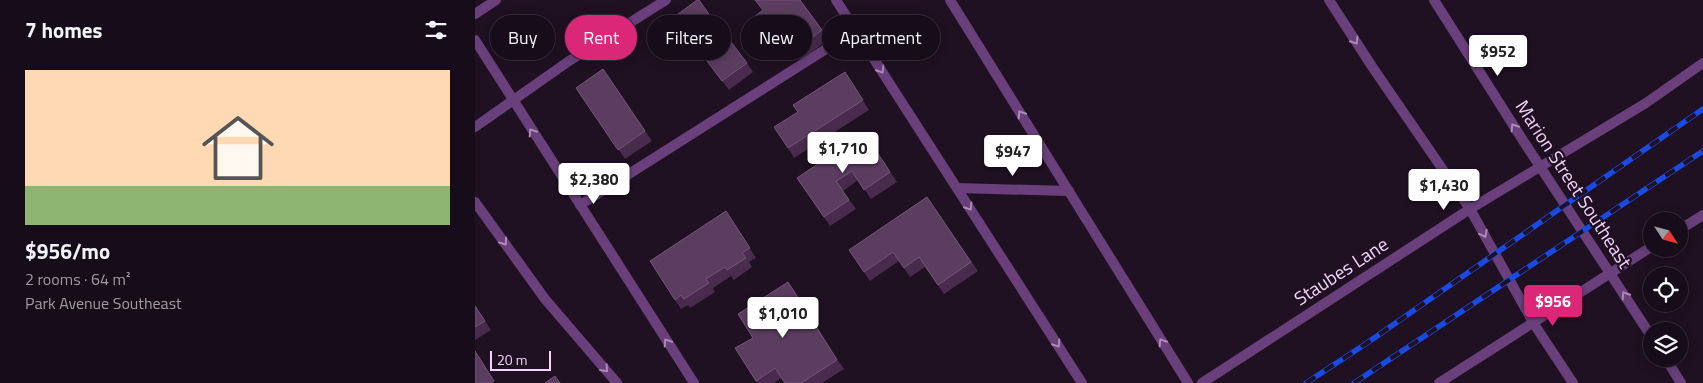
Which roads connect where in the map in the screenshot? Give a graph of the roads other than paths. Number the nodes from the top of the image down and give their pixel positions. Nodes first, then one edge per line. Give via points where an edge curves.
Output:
1 (495, 0) edge
2 (666, 0) edge
3 (836, 0) edge
4 (949, 0) edge
5 (1329, 0) edge
6 (1434, 0) edge
7 (475, 14) edge
8 (846, 15) edge
9 (475, 40) edge
10 (822, 51) edge
11 (875, 60) edge
12 (1703, 63) edge
13 (512, 100) junction
14 (475, 126) edge
15 (1541, 167) junction
16 (957, 188) junction
17 (1069, 191) junction
18 (475, 202) edge
19 (579, 205) junction
20 (1470, 209) junction
21 (1703, 214) edge
22 (1688, 224) edge
23 (1643, 253) edge
24 (1612, 273) junction
25 (1643, 323) edge
26 (1534, 324) junction
27 (1671, 367) edge
28 (617, 383) edge
29 (694, 383) edge
30 (1082, 383) edge
31 (1188, 383) edge
32 (1202, 383) edge
33 (1439, 383) edge
34 (1573, 383) edge
35 (1681, 383) edge

1 - 7 street
2 - 13 street
3 - 8 street
17 -> 4 street
5 -> 20 street
15 -> 6 street, Marion Street Southeast
9 - 13 street
10 - 19 street
11 -> 16 street
12 - 15 street, Staubes Lane via 1646,103
13 - 14 street
19 -> 13 street
15 - 20 street, Staubes Lane
15 - 24 street, Marion Street Southeast
16 - 17 street
16 -> 30 street
31 -> 17 street
18 -> 28 street via 545,299
29 -> 19 street
20 -> 26 street
20 - 32 street, Staubes Lane
21 - 22 street
23 - 24 street
25 -> 24 street, Marion Street Southeast
24 - 26 street
26 - 33 street
26 - 34 street
27 - 35 street

